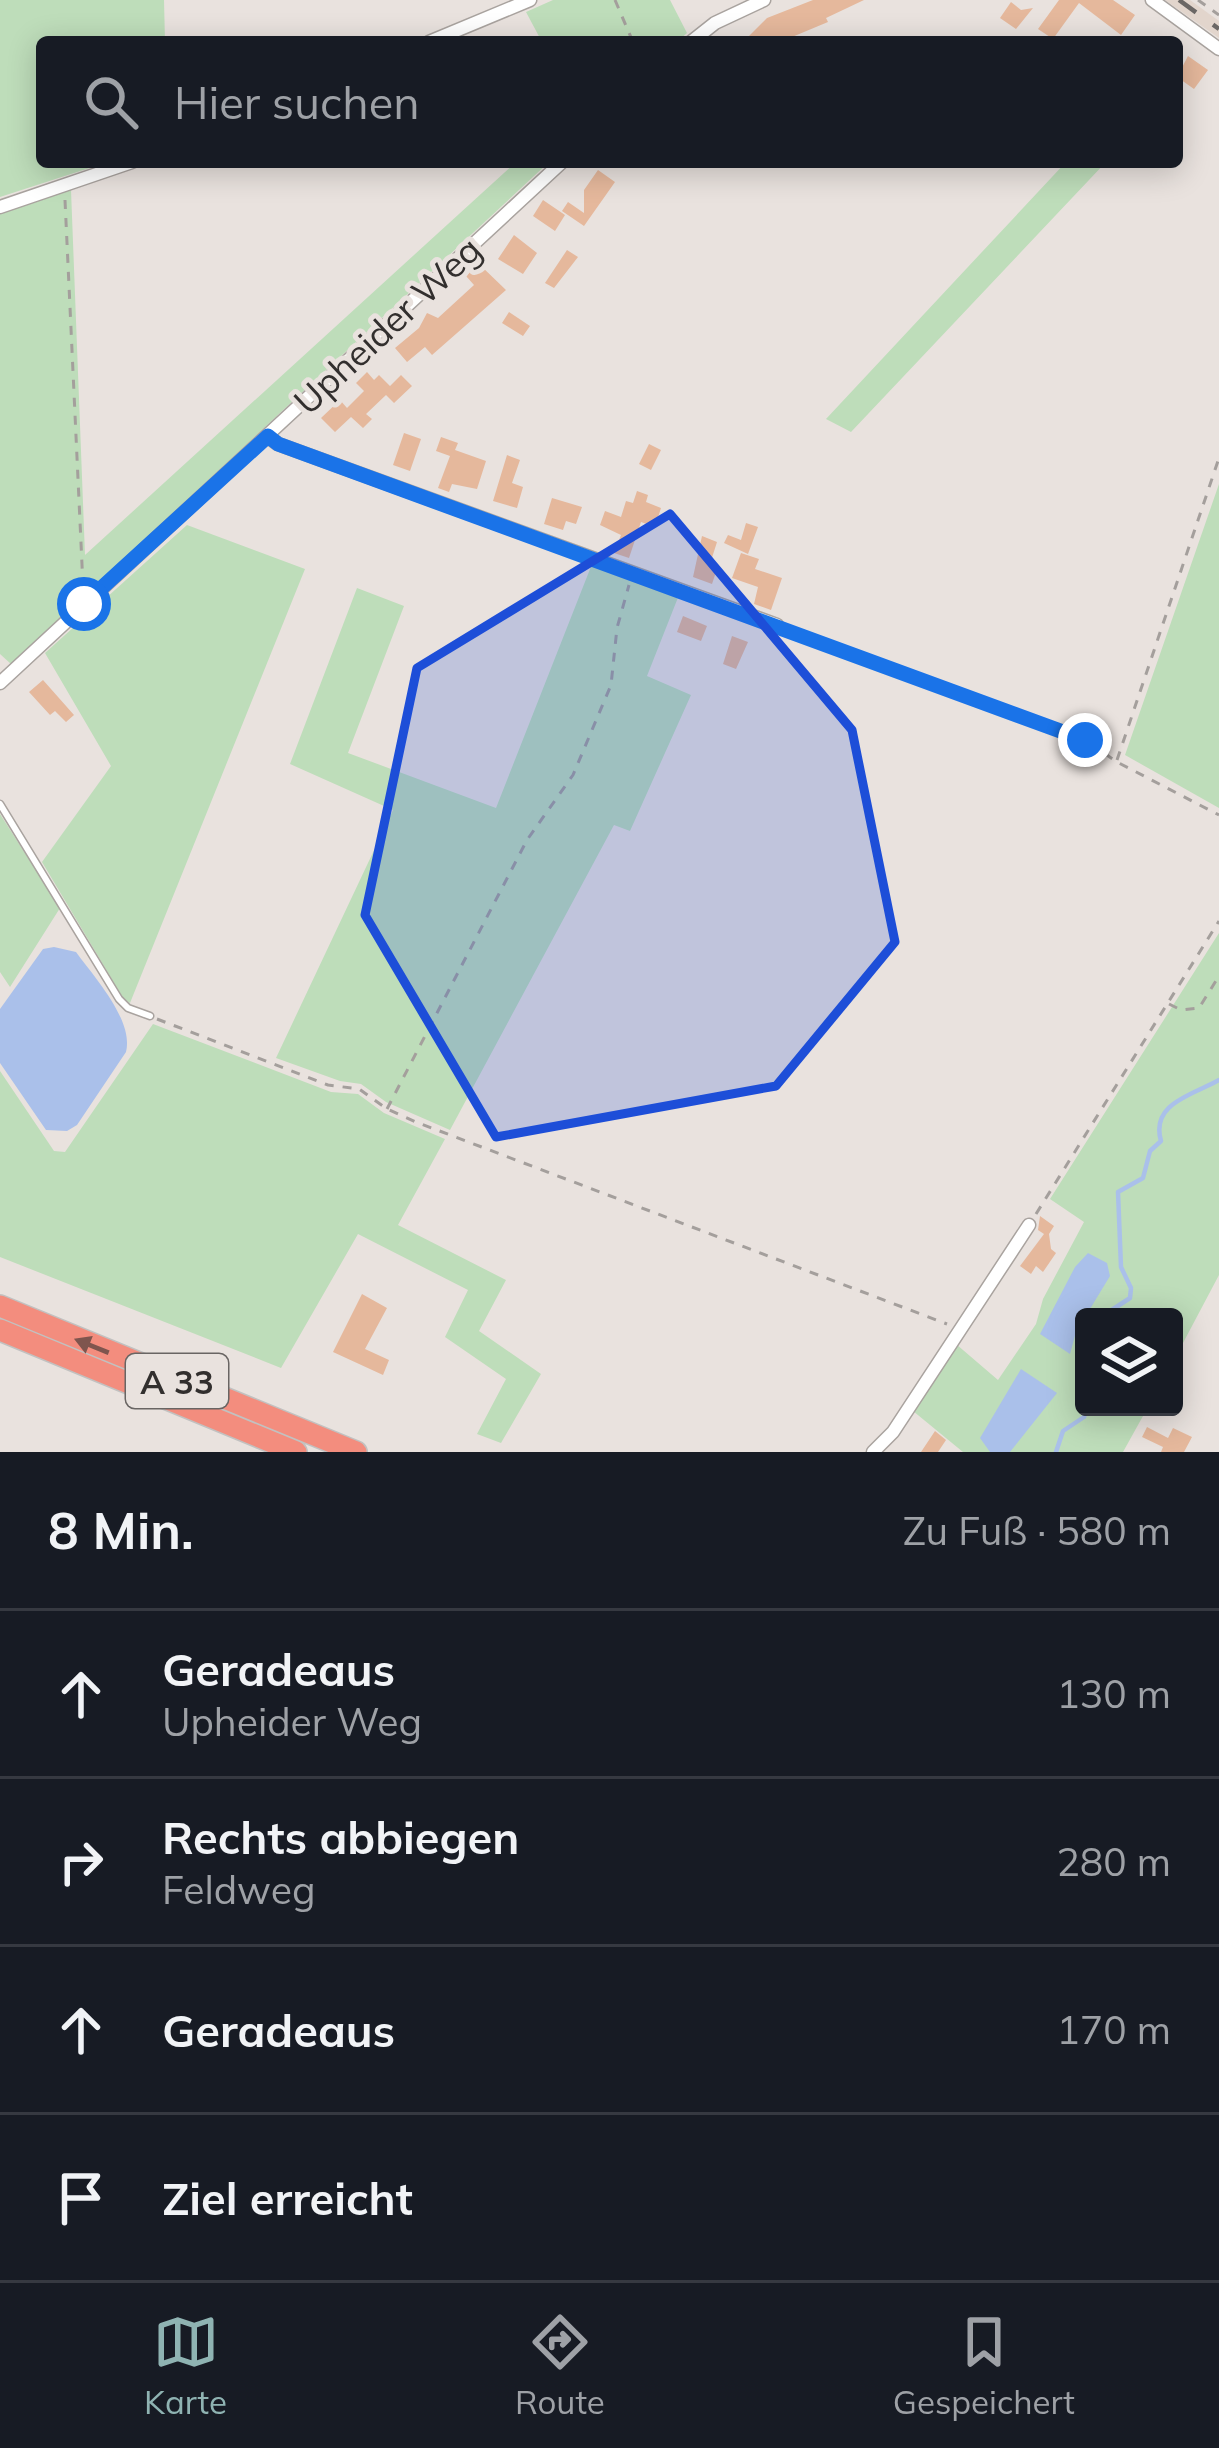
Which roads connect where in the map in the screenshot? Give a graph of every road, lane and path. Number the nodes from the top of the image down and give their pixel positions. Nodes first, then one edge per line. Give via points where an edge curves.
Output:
1 (530, 0) edge
2 (615, 0) edge
3 (764, 0) edge
4 (1151, 0) edge
5 (1198, 0) edge
6 (1219, 15) edge
7 (443, 36) edge
8 (630, 36) edge
9 (699, 36) edge
10 (1219, 49) edge
11 (116, 168) edge
12 (556, 168) edge
13 (65, 186) junction
14 (0, 207) edge
15 (268, 436) junction
16 (1219, 458) edge
17 (633, 572) junction
18 (84, 604) junction
19 (777, 625) joint
20 (0, 683) edge
21 (1117, 762) junction
22 (0, 804) edge
23 (1219, 815) edge
24 (1219, 921) edge
25 (1219, 976) edge
26 (1168, 1003) junction
27 (150, 1016) joint
28 (388, 1109) junction
29 (1029, 1225) joint
30 (0, 1306) edge
31 (959, 1329) junction
32 (0, 1330) edge
33 (296, 1452) edge
34 (356, 1452) edge
35 (873, 1452) edge

1 - 7 street
2 - 8 path
3 - 9 street
4 - 10 street
5 - 6 path
11 - 13 street
12 - 15 street, Upheider Weg
13 - 14 street
13 - 18 path
15 - 17 street
15 - 18 street, Upheider Weg
16 - 21 path
17 - 19 street
17 - 28 path via 611,686 573,775 526,840
18 - 20 street, Upheider Weg
19 - 21 path via 1085,740
21 - 23 path
22 - 27 lane via 119,999
24 - 26 path
25 - 26 path via 1194,1011
26 - 29 path
27 - 28 path via 328,1085 359,1089
28 - 31 path
29 - 31 street
34 -> 30 highway, A 33
31 - 35 street
32 - 33 highway, A 33

